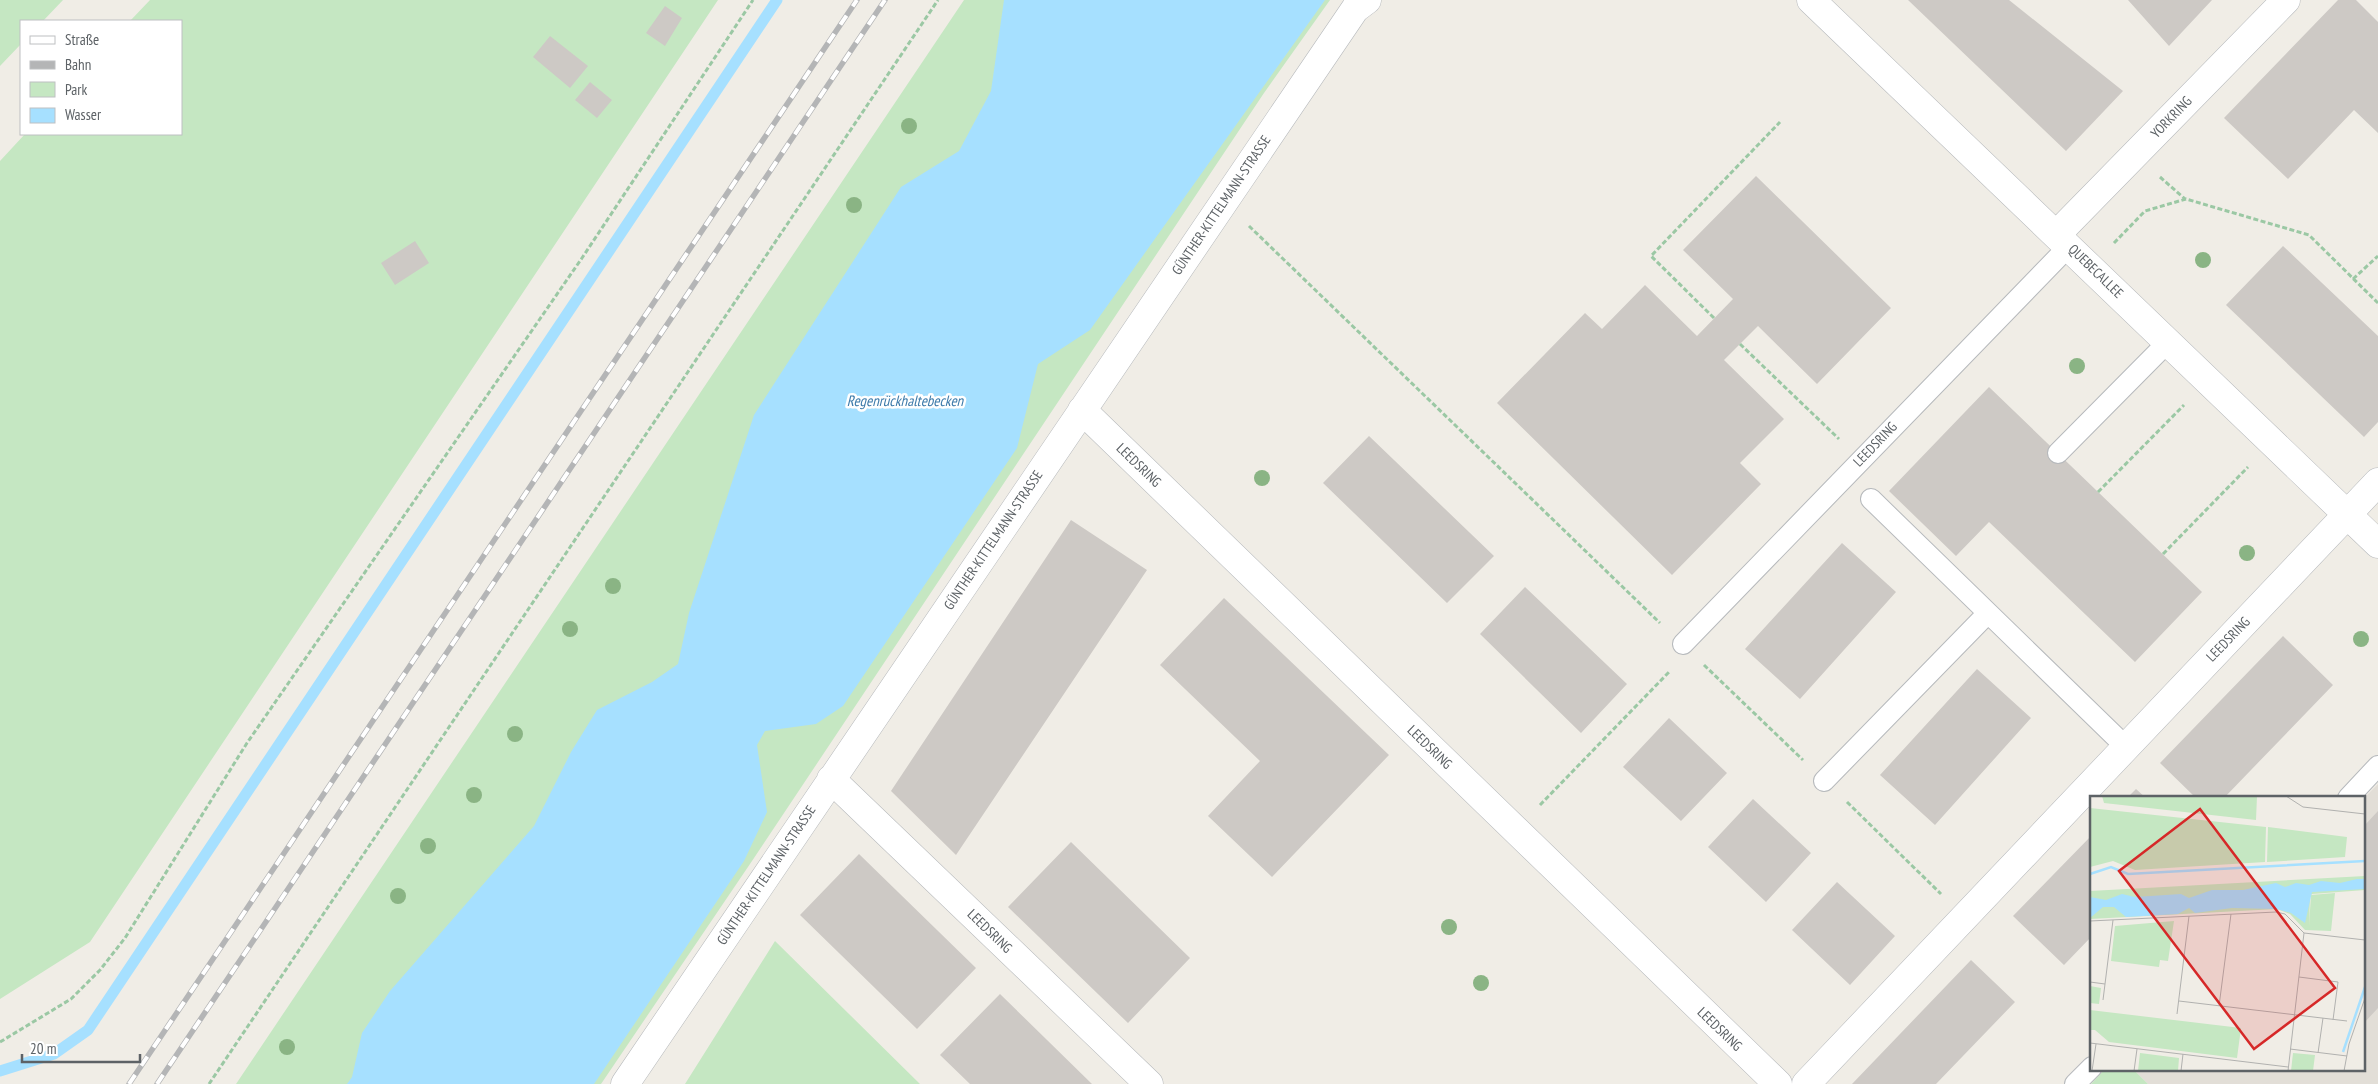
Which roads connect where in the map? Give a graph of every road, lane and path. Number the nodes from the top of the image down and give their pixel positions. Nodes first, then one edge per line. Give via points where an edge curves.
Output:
1 (753, 0) edge
2 (938, 0) edge
3 (1367, 0) edge
4 (1811, 0) edge
5 (2286, 0) edge
6 (1780, 122) dead end
7 (1224, 202) junction
8 (2063, 240) junction
9 (2378, 256) edge
10 (2091, 266) junction
11 (2353, 279) junction
12 (2378, 303) edge
13 (1714, 318) dead end
14 (2168, 342) junction
15 (1740, 344) dead end
16 (2208, 380) junction
17 (1082, 410) junction
18 (2272, 442) junction
19 (2058, 453) dead end
20 (1860, 460) junction
21 (2378, 482) edge
22 (2098, 492) dead end
23 (1870, 499) dead end
24 (2347, 514) junction
25 (2378, 544) edge
26 (2163, 554) dead end
27 (1988, 613) junction
28 (1686, 648) junction
29 (2126, 747) junction
30 (2378, 766) edge
31 (830, 779) junction
32 (1824, 781) junction
33 (2350, 796) edge
34 (1516, 830) junction
35 (1965, 917) junction
36 (0, 1042) edge
37 (2090, 1069) edge
38 (209, 1084) edge
39 (624, 1084) edge
40 (1150, 1084) edge
41 (1778, 1084) edge
42 (1806, 1084) edge
43 (2075, 1084) edge

1 - 36 path via 582,258 247,743 125,938 71,999
2 - 38 path
3 - 7 street, GÜNTHER-KITTELMANN-STRASSE via 1355,10
4 - 8 street, QUEBECALLEE
5 - 8 street, YORKRING
6 - 13 path via 1650,256
7 - 17 street, GÜNTHER-KITTELMANN-STRASSE
7 - 28 path
8 - 10 street, QUEBECALLEE
8 - 20 lane, LEEDSRING
9 - 11 path
10 - 11 path via 2145,211 2186,199 2309,235
10 - 14 street, QUEBECALLEE
11 - 12 path
14 - 16 street, QUEBECALLEE
14 - 19 lane
15 - 20 path
16 - 18 street, QUEBECALLEE
16 - 22 path
17 - 31 street, GÜNTHER-KITTELMANN-STRASSE
17 - 34 street, LEEDSRING
18 - 24 street, QUEBECALLEE
18 - 26 path
20 - 28 lane, LEEDSRING
21 - 24 street
23 - 27 lane
24 - 25 street, QUEBECALLEE
24 - 29 street, LEEDSRING
27 - 29 lane
27 - 32 lane
28 - 32 path
28 - 34 path
29 - 35 street, LEEDSRING
30 - 33 lane
31 - 39 street, GÜNTHER-KITTELMANN-STRASSE
31 - 40 street, LEEDSRING
32 - 35 path
34 - 41 street, LEEDSRING
35 - 42 street, LEEDSRING
37 - 43 lane

